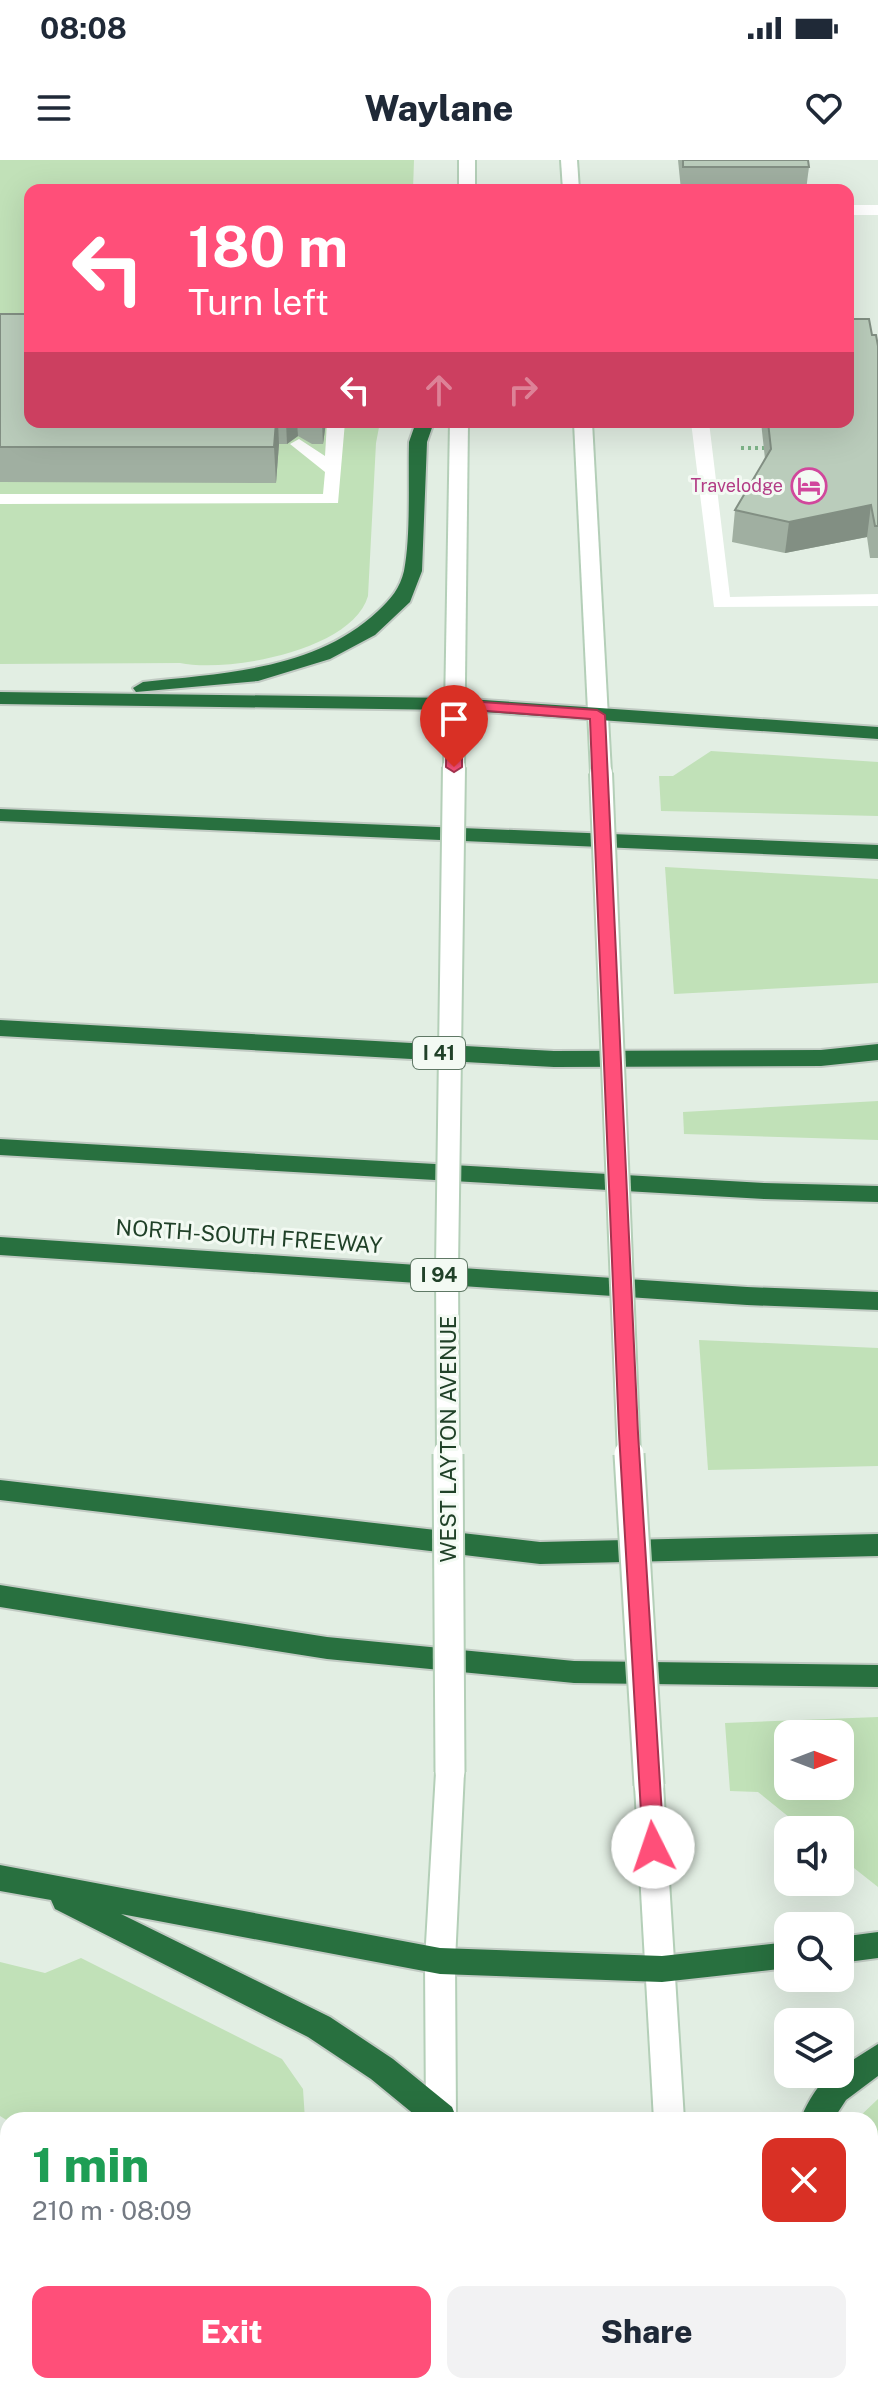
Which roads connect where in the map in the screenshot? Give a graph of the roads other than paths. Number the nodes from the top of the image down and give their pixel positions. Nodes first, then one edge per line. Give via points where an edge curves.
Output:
1 (467, 160) edge
2 (569, 160) edge
3 (467, 184) edge
4 (571, 184) edge
5 (854, 210) edge
6 (878, 210) edge
7 (336, 428) edge
8 (423, 428) edge
9 (459, 428) edge
10 (583, 428) edge
11 (701, 428) edge
12 (299, 444) dead end
13 (333, 470) junction
14 (0, 499) edge
15 (878, 600) edge
16 (33, 697) junction
17 (0, 698) edge
18 (454, 704) junction
19 (597, 715) junction
20 (878, 733) edge
21 (0, 815) edge
22 (878, 852) edge
23 (0, 1028) edge
24 (878, 1052) edge
25 (0, 1147) edge
26 (878, 1194) edge
27 (0, 1246) edge
28 (878, 1301) edge
29 (0, 1490) edge
30 (878, 1545) edge
31 (0, 1596) edge
32 (878, 1676) edge
33 (0, 1878) edge
34 (37, 1886) junction
35 (878, 1945) edge
36 (854, 1948) edge
37 (774, 1957) edge
38 (440, 1961) junction
39 (662, 1969) junction
40 (878, 2058) edge
41 (433, 2112) edge
42 (441, 2112) edge
43 (669, 2112) edge
44 (820, 2112) edge

1 - 3 main road
2 - 4 main road
5 - 6 main road
7 - 13 main road
8 - 16 highway via 413,571 403,598 368,631 323,655 258,675
9 - 18 main road, WEST LAYTON AVENUE
10 - 19 main road
11 - 15 main road via 721,603
12 - 13 main road
13 - 14 main road via 332,499
16 - 17 highway
16 - 18 highway
18 - 19 highway
18 - 38 main road, WEST LAYTON AVENUE, bridge via 447,1268 450,1772
19 - 20 highway
19 - 39 main road, bridge via 628,1433
21 - 22 highway
23 - 24 highway, I 41 via 554,1059 821,1058
25 - 26 highway
27 - 28 highway, NORTH-SOUTH FREEWAY / I 94
29 - 30 highway via 540,1553
31 - 32 highway via 327,1648 558,1670
33 - 34 highway
34 - 38 highway
34 - 41 highway via 319,2027 382,2069
35 - 36 highway
37 - 39 highway
38 - 39 highway
38 - 42 main road, WEST LAYTON AVENUE
39 - 43 main road
40 - 44 highway via 835,2090

